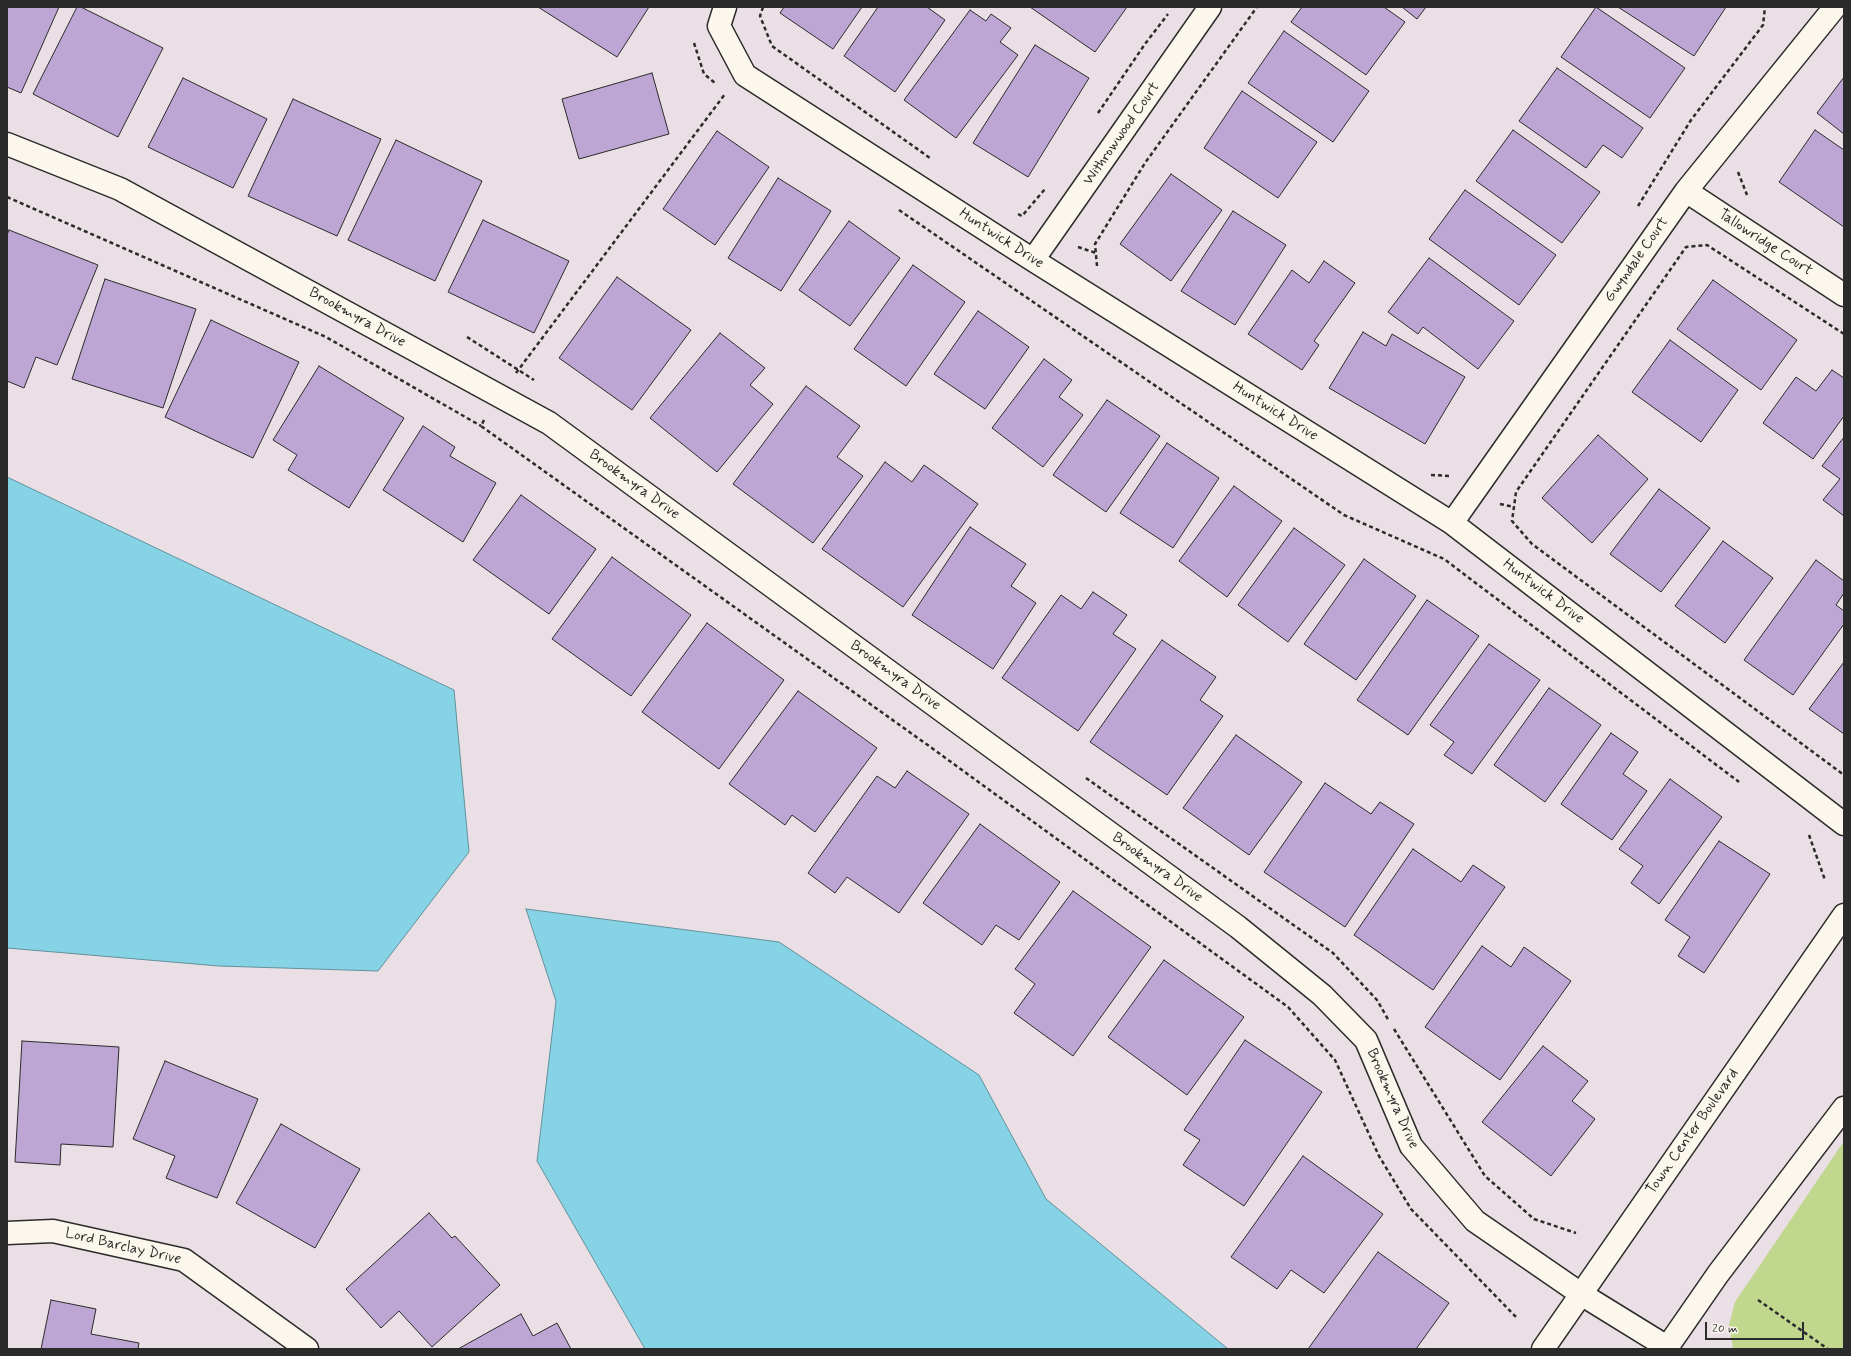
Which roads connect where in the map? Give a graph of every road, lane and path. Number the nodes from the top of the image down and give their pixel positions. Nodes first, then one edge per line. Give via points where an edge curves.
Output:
1 (725, 7) edge
2 (763, 7) edge
3 (1210, 7) edge
4 (1257, 7) edge
5 (1766, 7) edge
6 (1835, 7) edge
7 (1168, 13) dead end
8 (1096, 116) dead end
9 (7, 144) edge
10 (937, 162) dead end
11 (1736, 164) dead end
12 (1048, 187) dead end
13 (1686, 191) junction
14 (7, 197) edge
15 (1752, 198) dead end
16 (897, 209) dead end
17 (1634, 212) dead end
18 (1014, 213) dead end
19 (1033, 260) junction
20 (1103, 270) dead end
21 (1844, 295) edge
22 (1844, 334) edge
23 (481, 426) dead end
24 (1454, 473) dead end
25 (1426, 474) dead end
26 (1452, 523) junction
27 (1844, 776) edge
28 (1740, 783) dead end
29 (1844, 824) edge
30 (1803, 831) dead end
31 (1825, 880) dead end
32 (1844, 915) edge
33 (1844, 1108) edge
34 (7, 1233) edge
35 (1581, 1294) junction
36 (1758, 1300) dead end
37 (1667, 1348) edge
38 (307, 1349) edge
39 (1543, 1349) edge
40 (1828, 1349) edge

1 - 19 street, Huntwick Drive via 719,26 745,75
2 - 10 path via 760,16 772,46
3 - 19 street, Withrowwood Court
4 - 20 path via 1145,163 1095,244 1097,265
5 - 17 path via 1763,25 1692,120
6 - 13 street, Gwyndale Court
7 - 8 path
9 - 35 street, Brookmyra Drive via 120,189 542,419 581,446 1226,918 1322,995 1366,1040 1411,1146 1475,1221
11 - 15 path via 1745,194
12 - 18 path via 1022,216
13 - 21 street, Tallowridge Court
13 - 26 street, Gwyndale Court
14 - 23 path via 326,337
16 - 28 path via 1344,515 1444,559
19 - 26 street, Huntwick Drive
22 - 27 path via 1707,245 1686,247 1516,492 1512,521 1532,544
24 - 25 path via 1448,477
26 - 29 street, Huntwick Drive
30 - 31 path via 1810,836
32 - 35 street, Town Center Boulevard
33 - 37 street via 1718,1274
34 - 38 street, Lord Barclay Drive via 53,1231 184,1260
35 - 37 street, Brookmyra Drive
35 - 39 street, Town Center Boulevard
36 - 40 path

